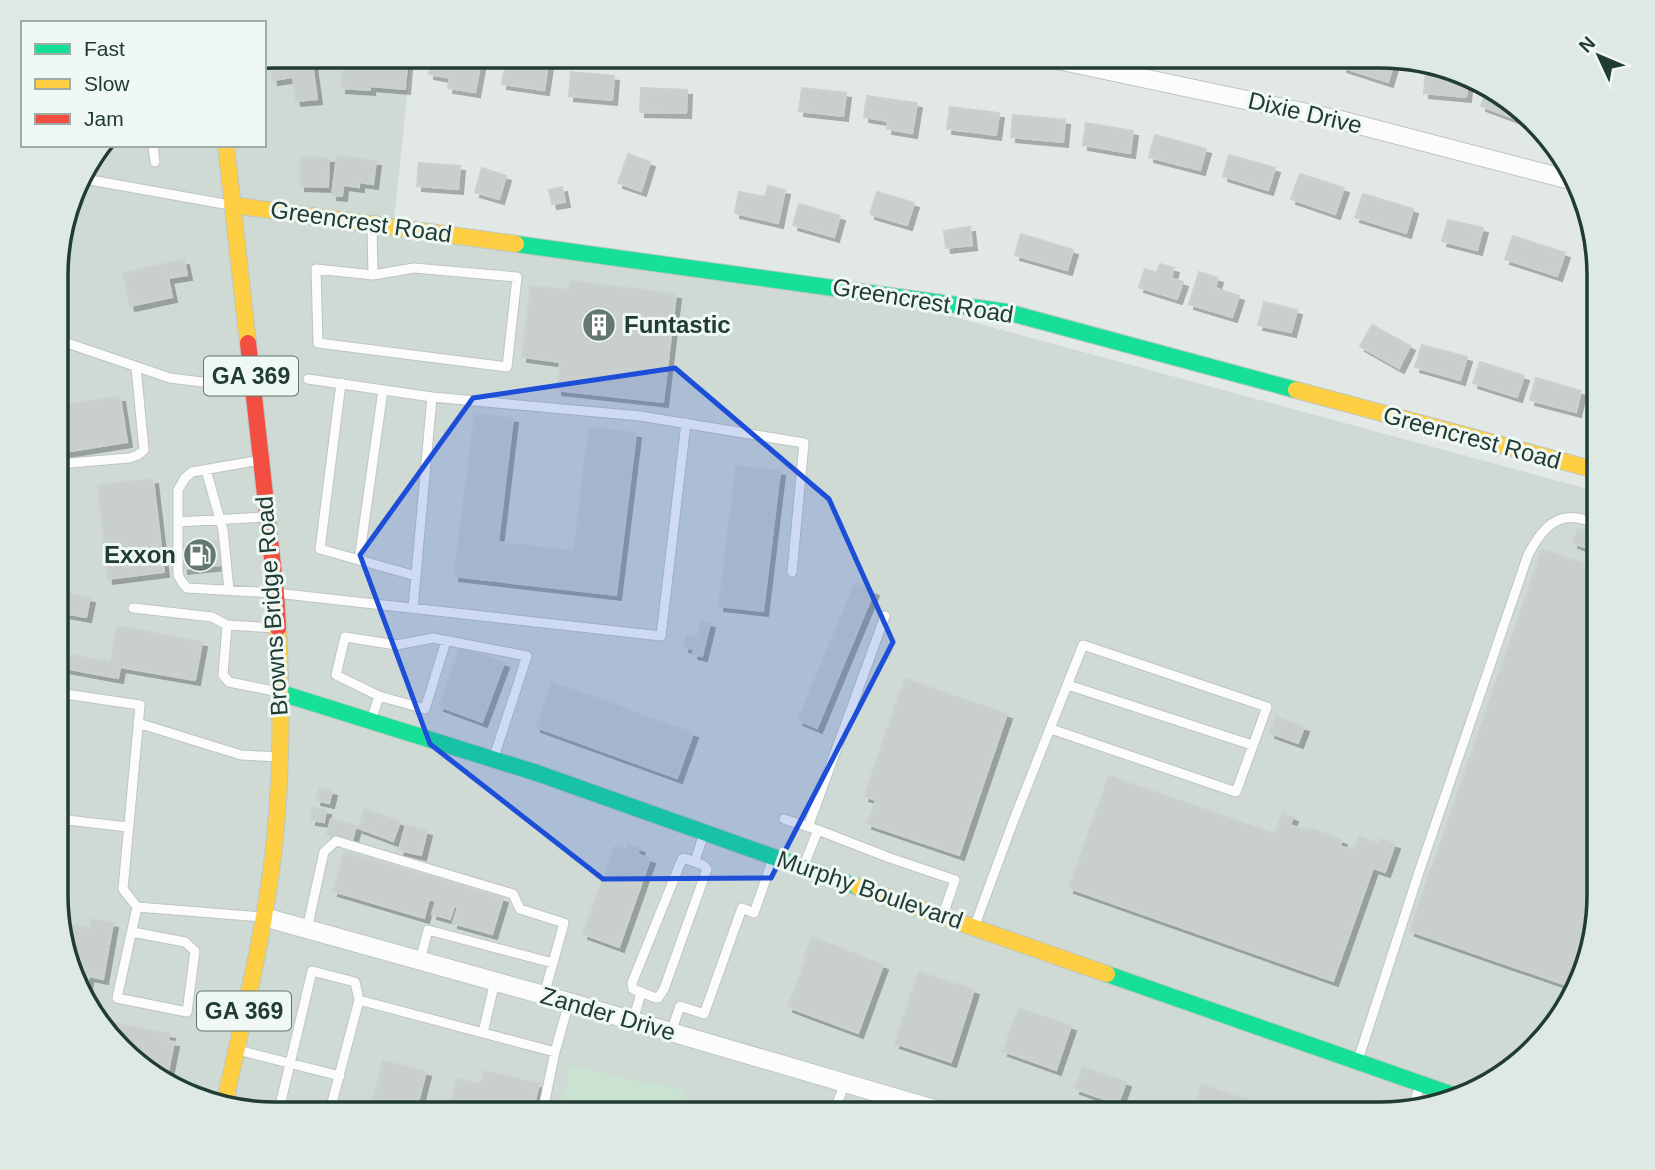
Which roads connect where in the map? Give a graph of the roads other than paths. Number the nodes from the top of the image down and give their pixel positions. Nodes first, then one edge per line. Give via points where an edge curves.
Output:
1 (1099, 69) edge
2 (153, 147) edge
3 (226, 147) edge
4 (155, 162) dead end
5 (1562, 178) edge
6 (92, 180) edge
7 (232, 205) junction
8 (372, 224) junction
9 (373, 275) junction
10 (68, 344) edge
11 (136, 367) junction
12 (308, 379) dead end
13 (252, 382) junction
14 (341, 383) junction
15 (383, 390) junction
16 (432, 397) junction
17 (686, 423) junction
18 (261, 460) junction
19 (68, 463) edge
20 (1586, 468) edge
21 (206, 470) junction
22 (267, 516) junction
23 (220, 520) junction
24 (1586, 520) edge
25 (178, 522) junction
26 (359, 560) junction
27 (792, 572) dead end
28 (416, 576) junction
29 (229, 590) junction
30 (276, 593) junction
31 (133, 608) dead end
32 (413, 608) junction
33 (885, 616) dead end
34 (228, 625) junction
35 (278, 628) junction
36 (446, 641) junction
37 (1068, 685) junction
38 (281, 693) junction
39 (69, 695) edge
40 (379, 696) junction
41 (371, 721) junction
42 (138, 723) junction
43 (1051, 729) junction
44 (1252, 745) junction
45 (279, 757) junction
46 (493, 759) junction
47 (784, 819) dead end
48 (69, 820) edge
49 (128, 827) junction
50 (807, 827) junction
51 (818, 830) junction
52 (704, 833) junction
53 (774, 857) junction
54 (695, 861) junction
55 (804, 866) junction
56 (137, 907) junction
57 (943, 915) junction
58 (264, 917) junction
59 (975, 927) junction
60 (307, 929) junction
61 (132, 932) junction
62 (420, 961) junction
63 (553, 963) junction
64 (495, 981) junction
65 (641, 993) junction
66 (544, 995) junction
67 (359, 1000) junction
68 (569, 1002) junction
69 (633, 1021) junction
70 (671, 1032) junction
71 (483, 1033) junction
72 (236, 1049) junction
73 (555, 1052) junction
74 (1357, 1061) junction
75 (289, 1063) junction
76 (340, 1076) junction
77 (845, 1083) junction
78 (1420, 1083) junction
79 (1444, 1092) edge
80 (226, 1096) edge
81 (1415, 1098) edge
82 (281, 1101) edge
83 (333, 1101) edge
84 (545, 1101) edge
85 (838, 1102) edge
86 (909, 1102) edge

1 - 5 street, Dixie Drive via 1340,120
2 - 4 lane
3 - 7 street, Browns Bridge Road / GA 369
6 - 7 lane
7 - 8 street, Greencrest Road
7 - 13 street, Browns Bridge Road / GA 369
8 - 9 lane
8 - 20 street, Greencrest Road via 1007,312
9 - 9 lane via 316,270 318,343 507,367 517,277 414,268
10 - 11 lane
11 - 13 lane via 170,378
11 - 19 lane via 144,450 129,458
12 - 14 lane
13 - 18 street, Browns Bridge Road / GA 369
14 - 15 lane
14 - 26 lane via 320,550
15 - 16 lane
15 - 26 lane
16 - 17 lane
16 - 28 lane
17 - 27 lane via 804,443
17 - 32 lane via 661,636
18 - 21 lane
18 - 22 street, Browns Bridge Road / GA 369
21 - 23 lane
21 - 25 lane via 192,472 178,490
22 - 23 lane
22 - 30 street, Browns Bridge Road / GA 369
23 - 25 lane
23 - 29 lane
24 - 74 lane via 1559,520 1536,539 1528,555
25 - 29 lane via 178,575 182,582 187,588
26 - 28 lane
28 - 32 lane
29 - 30 lane
30 - 32 lane
30 - 35 street, Browns Bridge Road / GA 369
31 - 34 lane via 212,617
33 - 50 lane
34 - 35 lane
34 - 38 lane via 223,675 229,682
35 - 38 street, Browns Bridge Road / GA 369
36 - 40 lane via 425,709
36 - 40 lane via 433,638 396,645 345,637 336,675
36 - 46 lane via 527,656
37 - 43 lane
37 - 44 lane
37 - 44 lane via 1083,645 1267,707
38 - 41 street, Murphy Boulevard
38 - 45 street, Browns Bridge Road / GA 369
39 - 42 lane via 140,705
40 - 41 lane
41 - 46 street, Murphy Boulevard
42 - 45 lane via 241,755
42 - 49 lane
43 - 44 lane via 1236,792
43 - 59 lane
45 - 58 street, Browns Bridge Road / GA 369
46 - 52 street, Murphy Boulevard
47 - 50 lane
48 - 49 lane
49 - 56 lane via 123,888
50 - 51 lane
51 - 55 lane
51 - 57 lane via 955,880
52 - 53 street, Murphy Boulevard
52 - 54 lane
53 - 55 street, Murphy Boulevard
53 - 70 lane via 754,913 742,908 704,1014 680,1006
54 - 65 lane via 683,858 677,872 632,983
54 - 65 lane via 707,869 664,989 658,998
55 - 57 street, Murphy Boulevard
56 - 58 lane
56 - 61 lane
57 - 59 street, Murphy Boulevard
58 - 60 street, Zander Drive
58 - 72 street, Browns Bridge Road / GA 369
59 - 74 street, Murphy Boulevard
60 - 62 street, Zander Drive
60 - 63 lane via 324,852 336,841 513,894 520,909 564,923
61 - 61 lane via 117,998 187,1012 195,951 185,942
62 - 63 lane via 428,930
62 - 64 street, Zander Drive
63 - 66 lane
64 - 66 street, Zander Drive
64 - 71 lane
65 - 69 lane
66 - 68 street, Zander Drive
67 - 71 lane
67 - 75 lane via 355,982 312,971
67 - 76 lane
68 - 69 street, Zander Drive
68 - 73 lane
69 - 70 street, Zander Drive
70 - 77 street, Zander Drive
71 - 73 lane
72 - 75 lane
72 - 80 street, Browns Bridge Road / GA 369
73 - 84 lane
74 - 78 street, Murphy Boulevard
75 - 76 lane
75 - 82 lane
76 - 83 lane
77 - 85 lane
77 - 86 street, Zander Drive
78 - 79 street, Murphy Boulevard
78 - 81 lane

